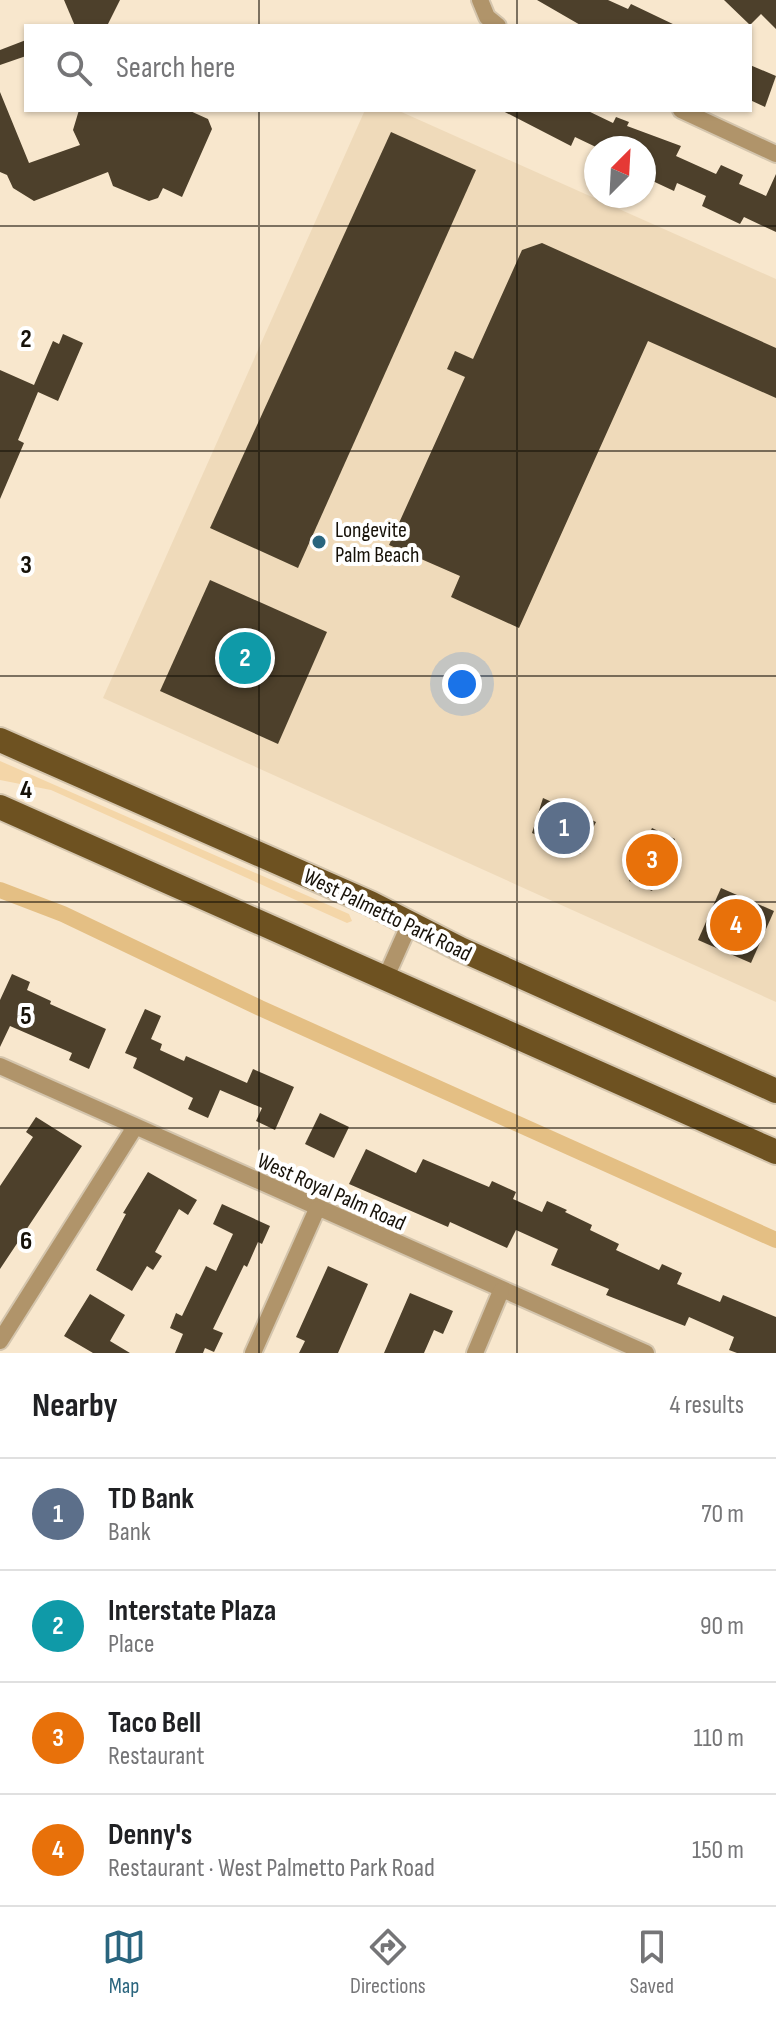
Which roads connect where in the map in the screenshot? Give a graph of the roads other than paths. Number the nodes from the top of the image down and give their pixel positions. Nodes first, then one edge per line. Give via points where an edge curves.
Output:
1 (480, 0) edge
2 (496, 24) edge
3 (685, 112) edge
4 (776, 153) edge
5 (0, 740) edge
6 (0, 807) edge
7 (410, 923) junction
8 (386, 977) junction
9 (0, 1066) edge
10 (776, 1091) edge
11 (135, 1127) junction
12 (776, 1152) edge
13 (317, 1209) junction
14 (501, 1291) junction
15 (0, 1341) edge
16 (253, 1353) edge
17 (475, 1353) edge
18 (646, 1353) edge

1 - 2 street
3 - 4 street
5 - 7 main road, West Palmetto Park Road
6 - 8 main road
7 - 8 street
7 - 10 main road, West Palmetto Park Road
8 - 12 main road
9 - 11 street, West Royal Palm Road
11 - 13 street, West Royal Palm Road
11 - 15 street
13 - 14 street, West Royal Palm Road
13 - 16 street
14 - 17 street
14 - 18 street, West Royal Palm Road

